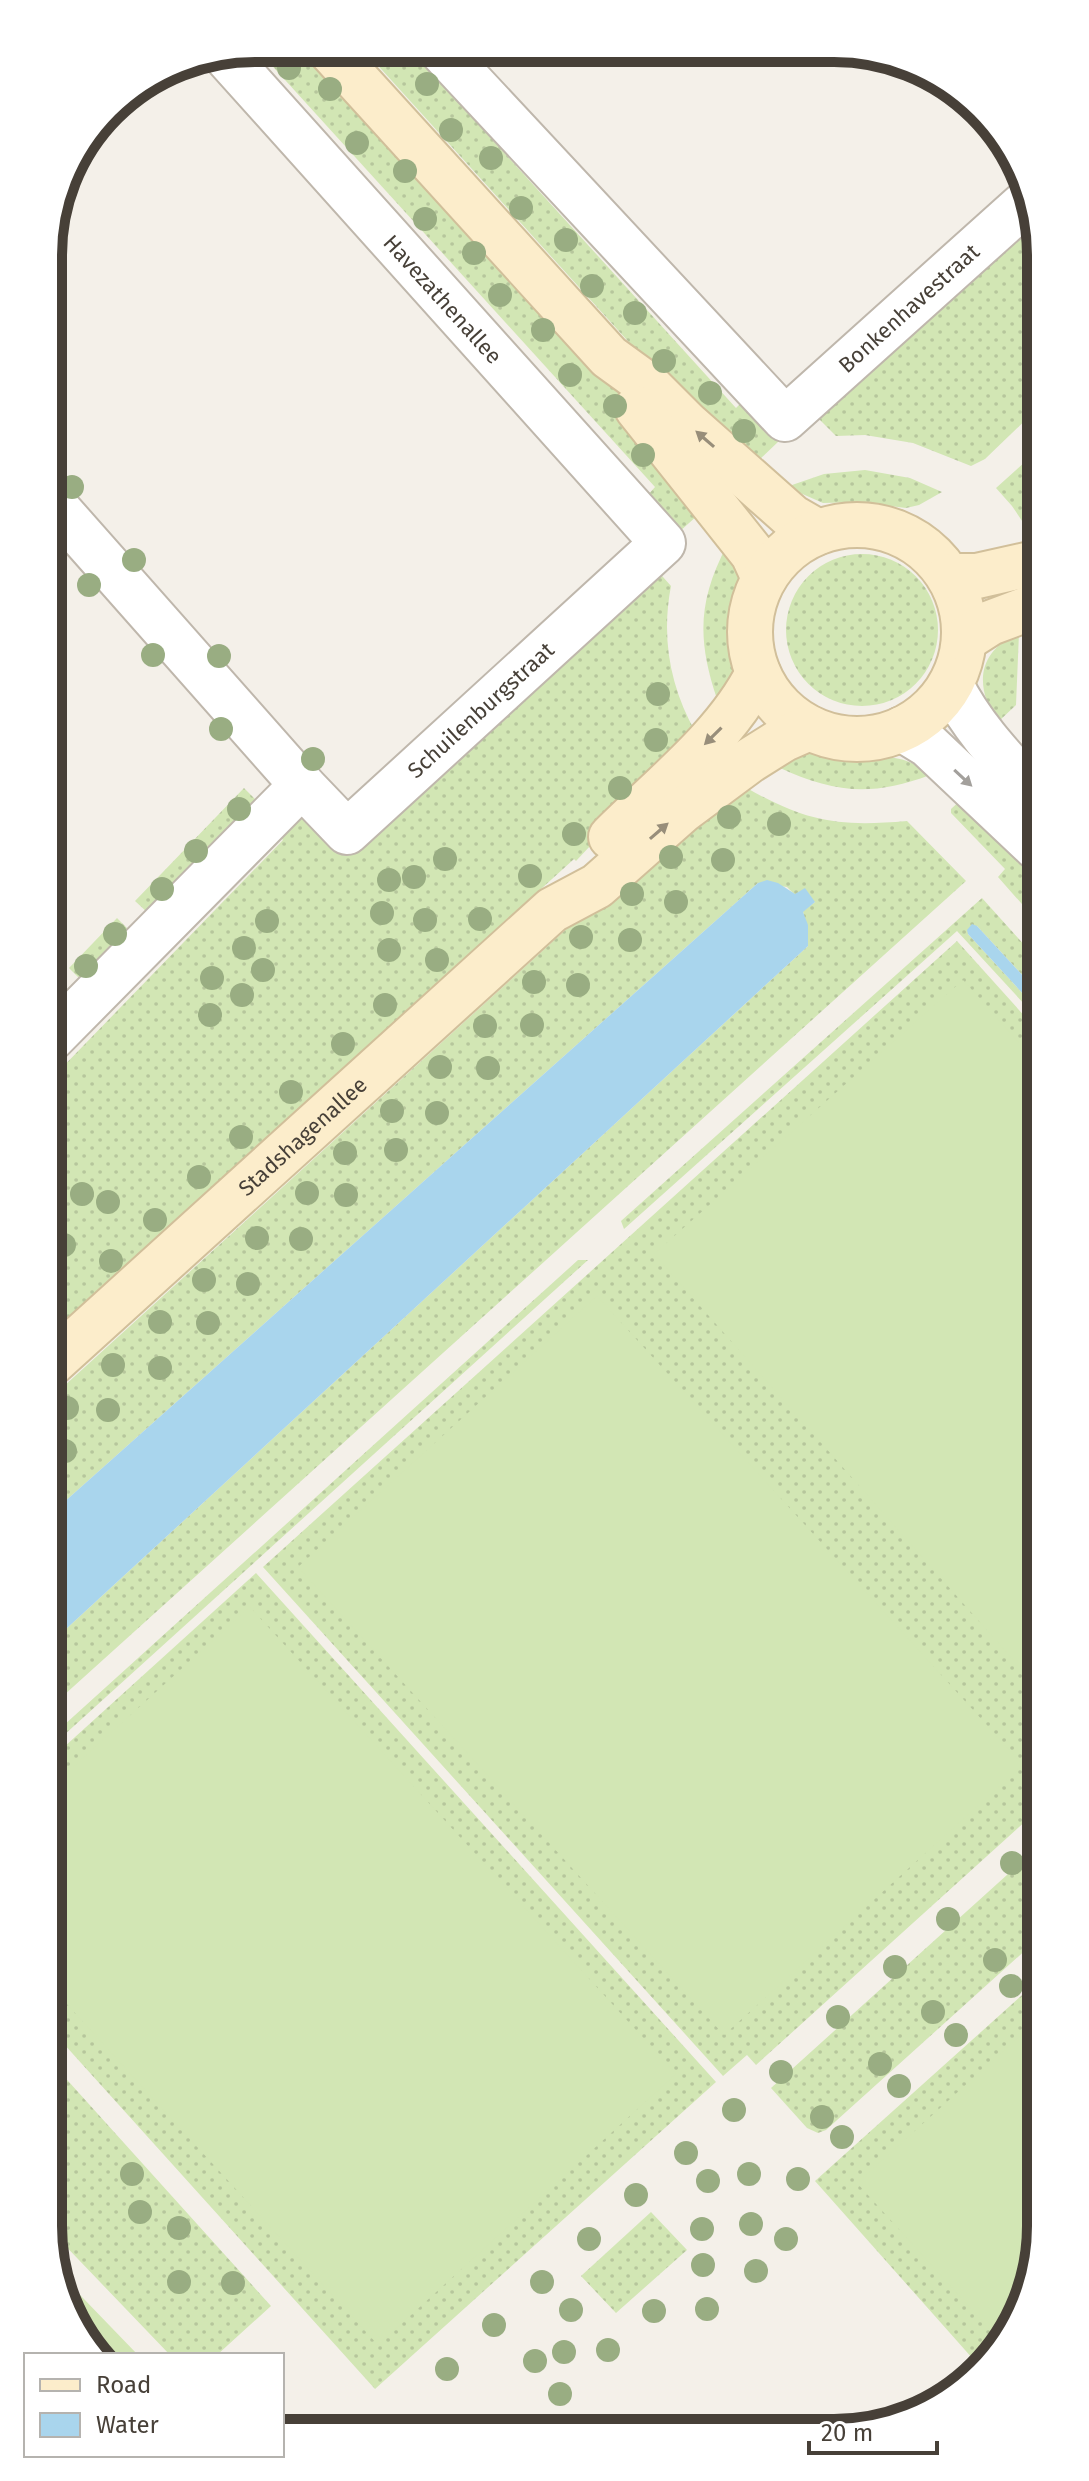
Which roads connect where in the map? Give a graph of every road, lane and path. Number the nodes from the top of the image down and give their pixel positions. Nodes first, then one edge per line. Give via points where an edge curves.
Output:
1 (341, 62) edge
2 (452, 62) edge
3 (233, 64) edge
4 (1020, 207) edge
5 (609, 357) junction
6 (62, 514) edge
7 (818, 532) junction
8 (663, 543) joint
9 (1027, 565) edge
10 (949, 576) junction
11 (764, 578) junction
12 (1027, 609) edge
13 (965, 639) junction
14 (758, 673) junction
15 (951, 685) junction
16 (809, 728) junction
17 (902, 729) junction
18 (302, 785) junction
19 (1027, 785) edge
20 (1027, 838) edge
21 (552, 910) junction
22 (62, 1028) edge
23 (62, 1354) edge

1 - 5 main road
2 - 4 street, Bonkenhavestraat via 785,419
3 - 8 street, Havezathenallee
7 -> 5 main road via 792,517 649,386
5 - 11 main road via 632,401 737,532
6 - 18 street, Schuilenburgstraat
7 - 10 main road via 854,524 891,530 924,547
7 - 11 main road via 787,550
8 - 18 street, Schuilenburgstraat via 347,832
9 - 10 main road
10 - 13 main road via 962,606
11 - 14 main road via 750,624
12 - 13 main road
13 - 15 main road
14 - 16 main road via 779,705
14 -> 21 main road, Stadshagenallee via 721,729 579,869
15 - 17 main road via 930,711
15 - 19 street via 963,710
16 - 17 main road via 856,739
21 -> 16 main road, Stadshagenallee via 597,886 683,810 749,761
17 -> 20 street via 928,745
18 - 22 street
21 - 23 main road, Stadshagenallee

